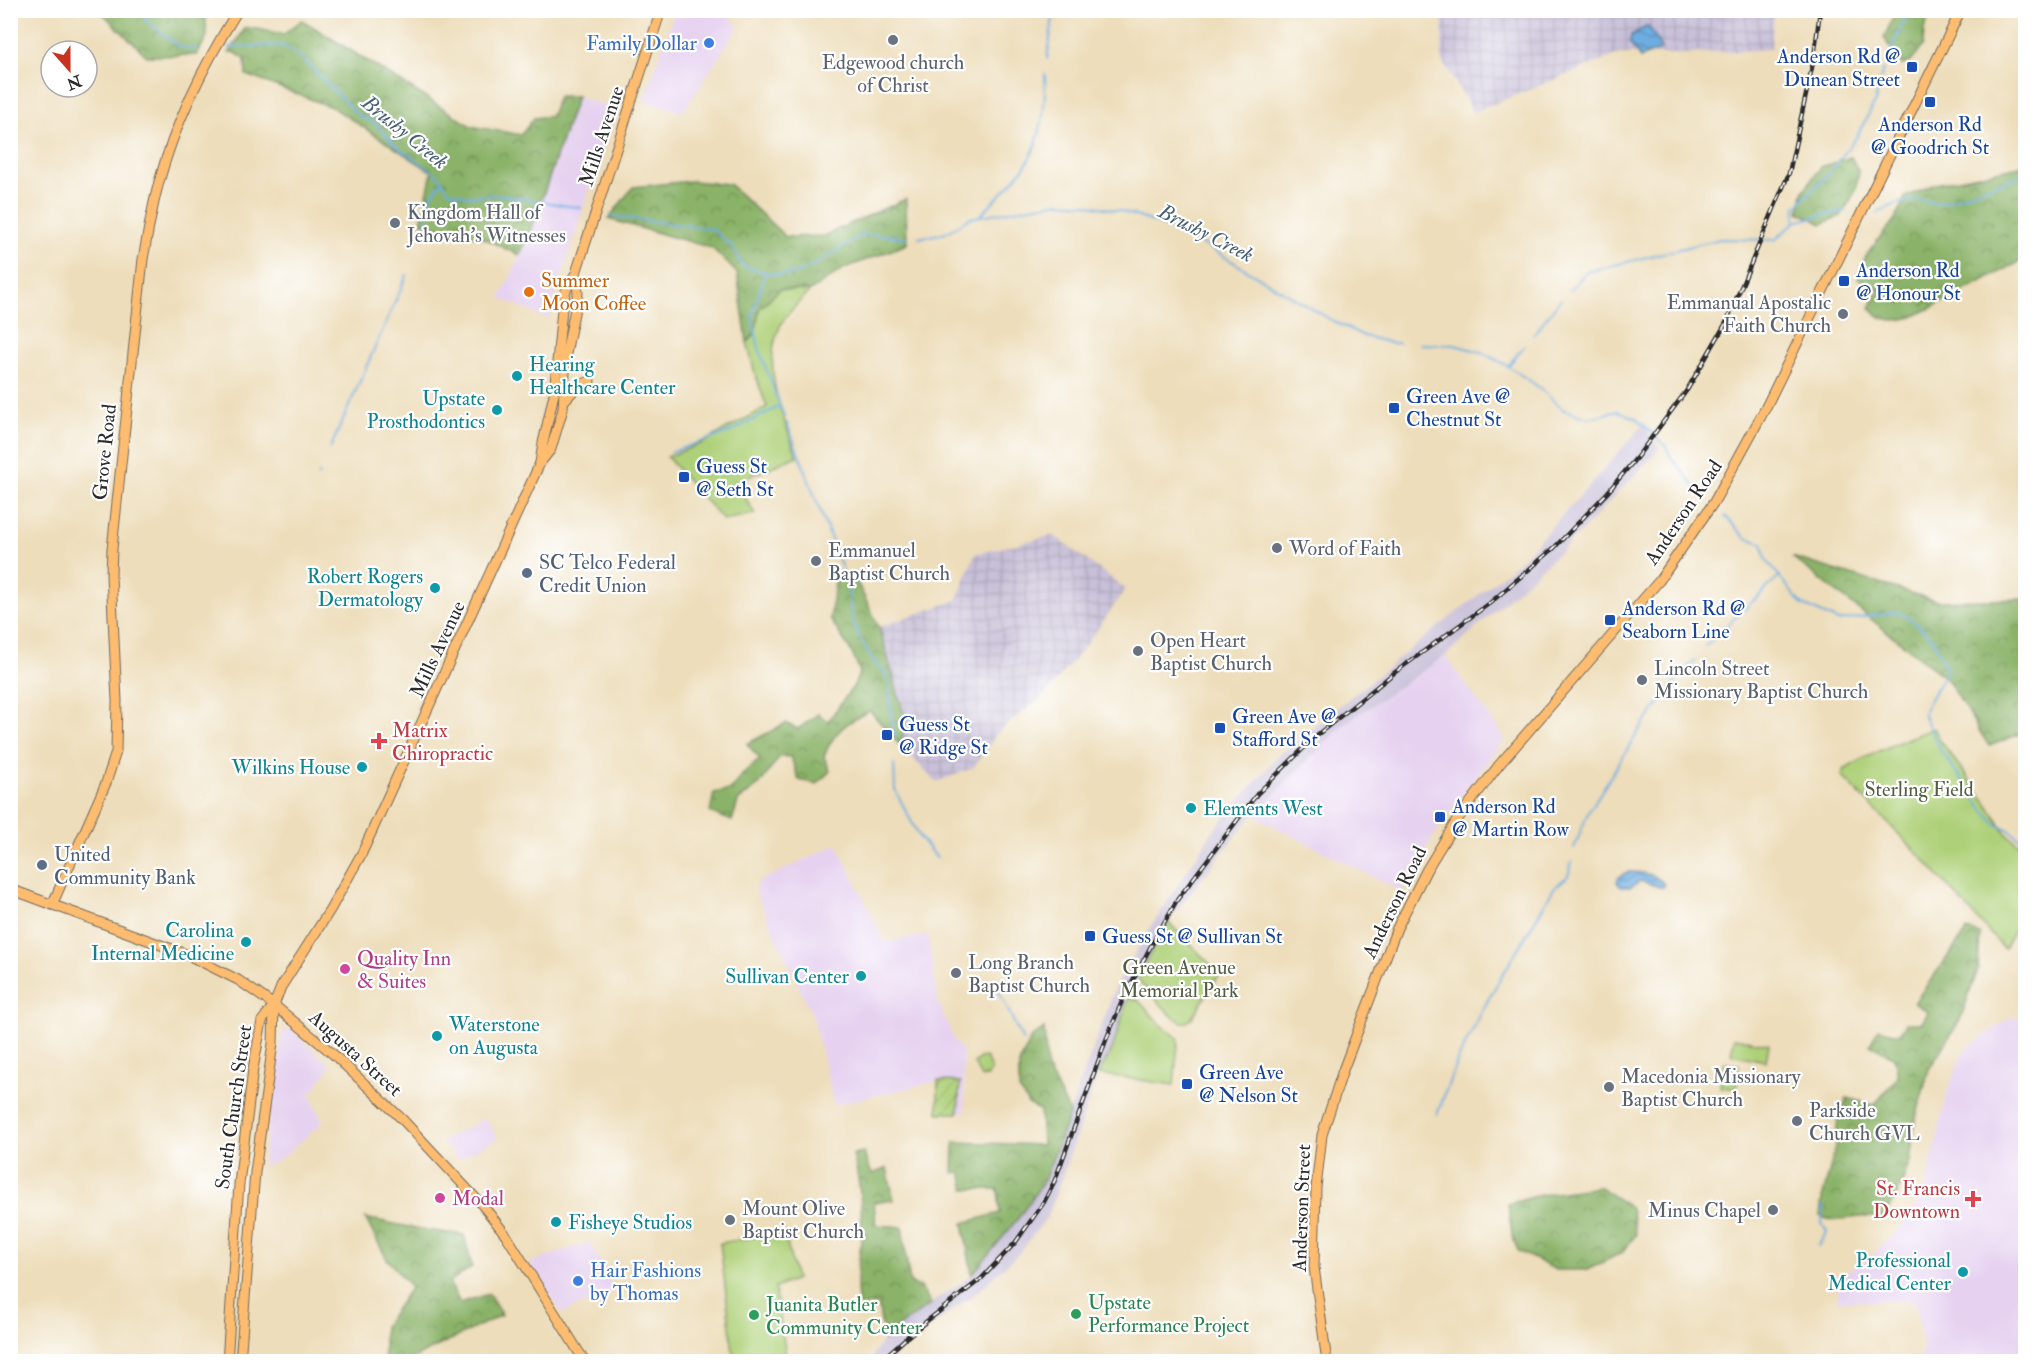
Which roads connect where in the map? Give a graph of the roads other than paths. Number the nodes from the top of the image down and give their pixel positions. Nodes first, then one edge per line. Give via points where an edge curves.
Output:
1 (238, 10) edge
2 (661, 10) edge
3 (1961, 10) edge
4 (576, 273) junction
5 (590, 381) dead end
6 (564, 401) junction
7 (540, 464) junction
8 (10, 889) edge
9 (52, 905) junction
10 (1372, 991) joint
11 (274, 1005) junction
12 (227, 1362) edge
13 (240, 1362) edge
14 (585, 1362) edge
15 (1327, 1362) edge

1 - 9 main road, Grove Road via 192,90 168,153 151,214 112,549 116,752
2 - 4 main road, Mills Avenue
3 - 10 main road, Anderson Road via 1735,468 1700,525 1640,603 1499,765 1457,820 1397,928
4 - 6 main road, Mills Avenue via 578,293 567,354
4 - 7 main road, Mills Avenue via 566,290 562,309 554,394
5 - 6 main road via 578,386
6 - 7 main road, Mills Avenue via 551,449
7 - 11 main road, Mills Avenue via 362,854 281,987
8 - 9 main road, Augusta Street
9 - 11 main road, Augusta Street via 188,955 238,980
10 - 15 main road, Anderson Street via 1325,1122 1319,1154 1314,1267
11 - 12 main road, South Church Street via 262,1021 254,1069 239,1184
11 - 13 main road, South Church Street via 273,1043 255,1172
11 - 14 main road, Augusta Street via 403,1120 484,1207 506,1235

